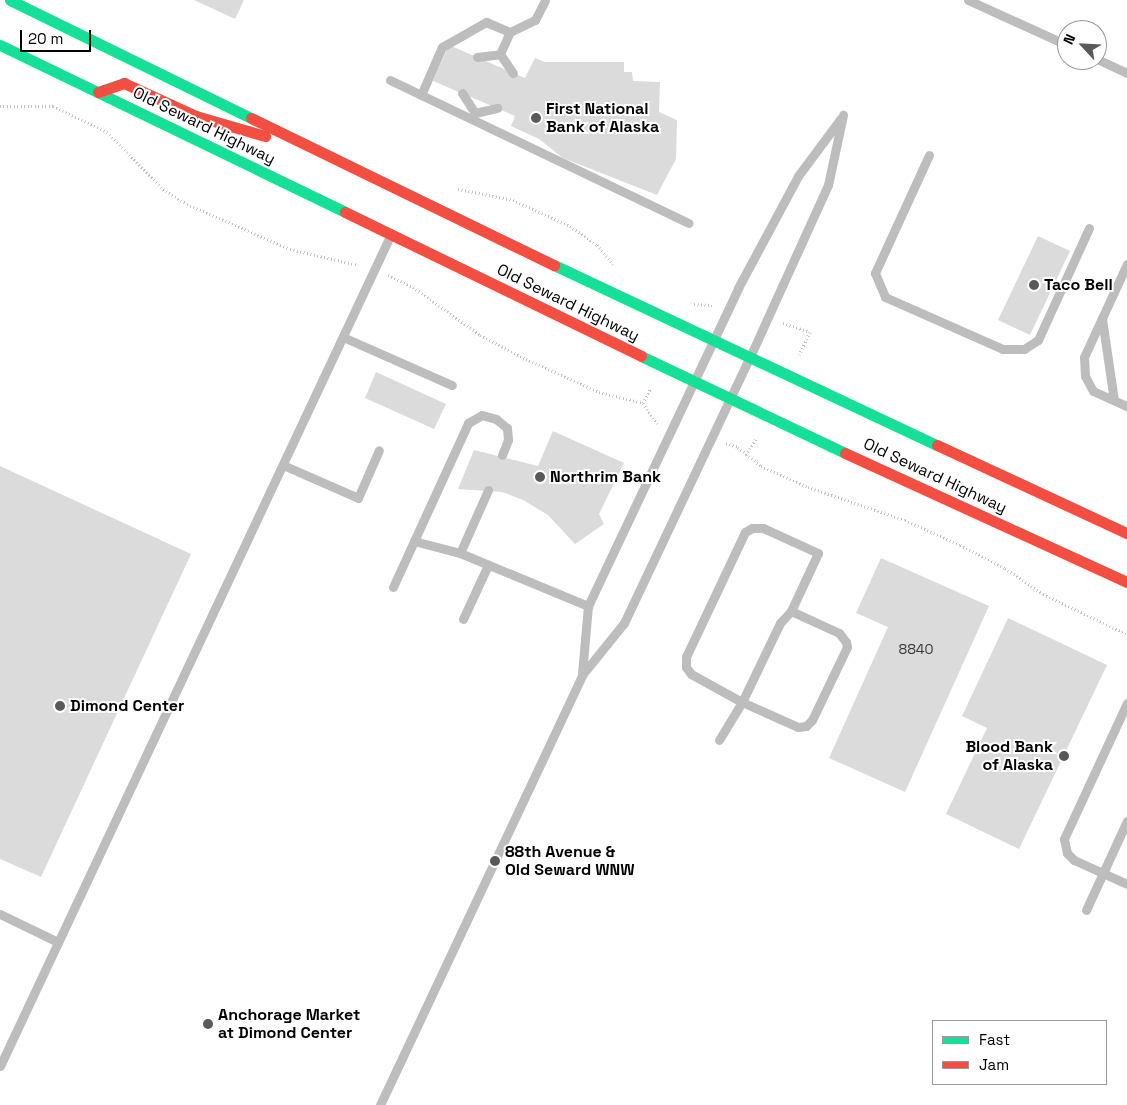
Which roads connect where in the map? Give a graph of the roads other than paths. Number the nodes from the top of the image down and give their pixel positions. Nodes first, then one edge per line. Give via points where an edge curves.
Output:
1 (10, 0) edge
2 (545, 0) edge
3 (968, 0) edge
4 (510, 32) junction
5 (1057, 41) edge
6 (0, 45) edge
7 (500, 54) junction
8 (477, 57) dead end
9 (1107, 64) edge
10 (513, 73) dead end
11 (1127, 73) edge
12 (390, 80) dead end
13 (98, 92) junction
14 (462, 93) dead end
15 (421, 95) junction
16 (497, 108) dead end
17 (474, 116) junction
18 (322, 152) junction
19 (929, 155) dead end
20 (688, 223) dead end
21 (1089, 228) dead end
22 (391, 235) junction
23 (1127, 264) edge
24 (1102, 319) junction
25 (343, 337) junction
26 (712, 342) junction
27 (749, 359) junction
28 (693, 382) junction
29 (452, 385) dead end
30 (729, 399) junction
31 (1114, 400) junction
32 (1127, 406) edge
33 (379, 450) dead end
34 (502, 455) dead end
35 (283, 465) junction
36 (488, 490) dead end
37 (1127, 533) edge
38 (414, 541) junction
39 (460, 553) junction
40 (488, 565) junction
41 (1127, 582) edge
42 (393, 587) dead end
43 (588, 606) junction
44 (791, 611) junction
45 (463, 619) dead end
46 (582, 675) junction
47 (742, 702) junction
48 (1127, 703) edge
49 (719, 740) dead end
50 (1127, 821) edge
51 (1103, 873) junction
52 (1127, 884) edge
53 (1086, 910) dead end
54 (0, 914) edge
55 (58, 942) junction
56 (0, 1066) edge
57 (380, 1105) edge

1 - 18 main road, Old Seward Highway
2 - 4 lane via 535,20
3 - 5 lane
4 - 7 lane
4 - 15 lane via 486,22 442,47
6 - 13 main road, Old Seward Highway
7 - 8 lane
7 - 10 lane
9 - 11 lane
12 - 15 lane
13 - 18 main road via 117,83 131,85 210,121
13 - 22 main road, Old Seward Highway
14 - 17 lane
15 - 17 lane
16 - 17 lane
17 - 20 lane
18 - 26 main road, Old Seward Highway
19 - 21 lane via 875,273 885,297 1003,349 1024,349 1038,340
22 - 25 lane
22 - 28 main road, Old Seward Highway
23 - 24 lane
24 - 31 lane
24 - 31 lane via 1084,357 1085,376 1094,391
25 - 29 lane
25 - 35 lane
26 - 27 main road, Old Seward Highway
26 - 27 lane via 798,176 843,115 828,185
26 - 28 lane
27 - 30 lane
27 - 37 main road, Old Seward Highway
28 - 30 main road, Old Seward Highway
28 - 43 lane
30 - 41 main road, Old Seward Highway
30 - 46 lane via 624,623
31 - 32 lane
33 - 35 lane via 358,498
34 - 38 lane via 508,440 507,428 482,415 468,423
35 - 55 lane
36 - 39 lane
38 - 39 lane
38 - 42 lane
39 - 40 lane
40 - 43 lane
40 - 45 lane
43 - 46 lane
44 - 47 lane via 780,623
44 - 47 lane via 839,633 847,647 812,720 798,728
44 - 47 lane via 818,553 763,528 744,532 686,657 686,667 691,674
46 - 57 lane
47 - 49 lane
48 - 51 lane via 1064,839 1066,853 1074,860
50 - 51 lane
51 - 52 lane
51 - 53 lane
54 - 55 lane
55 - 56 lane

